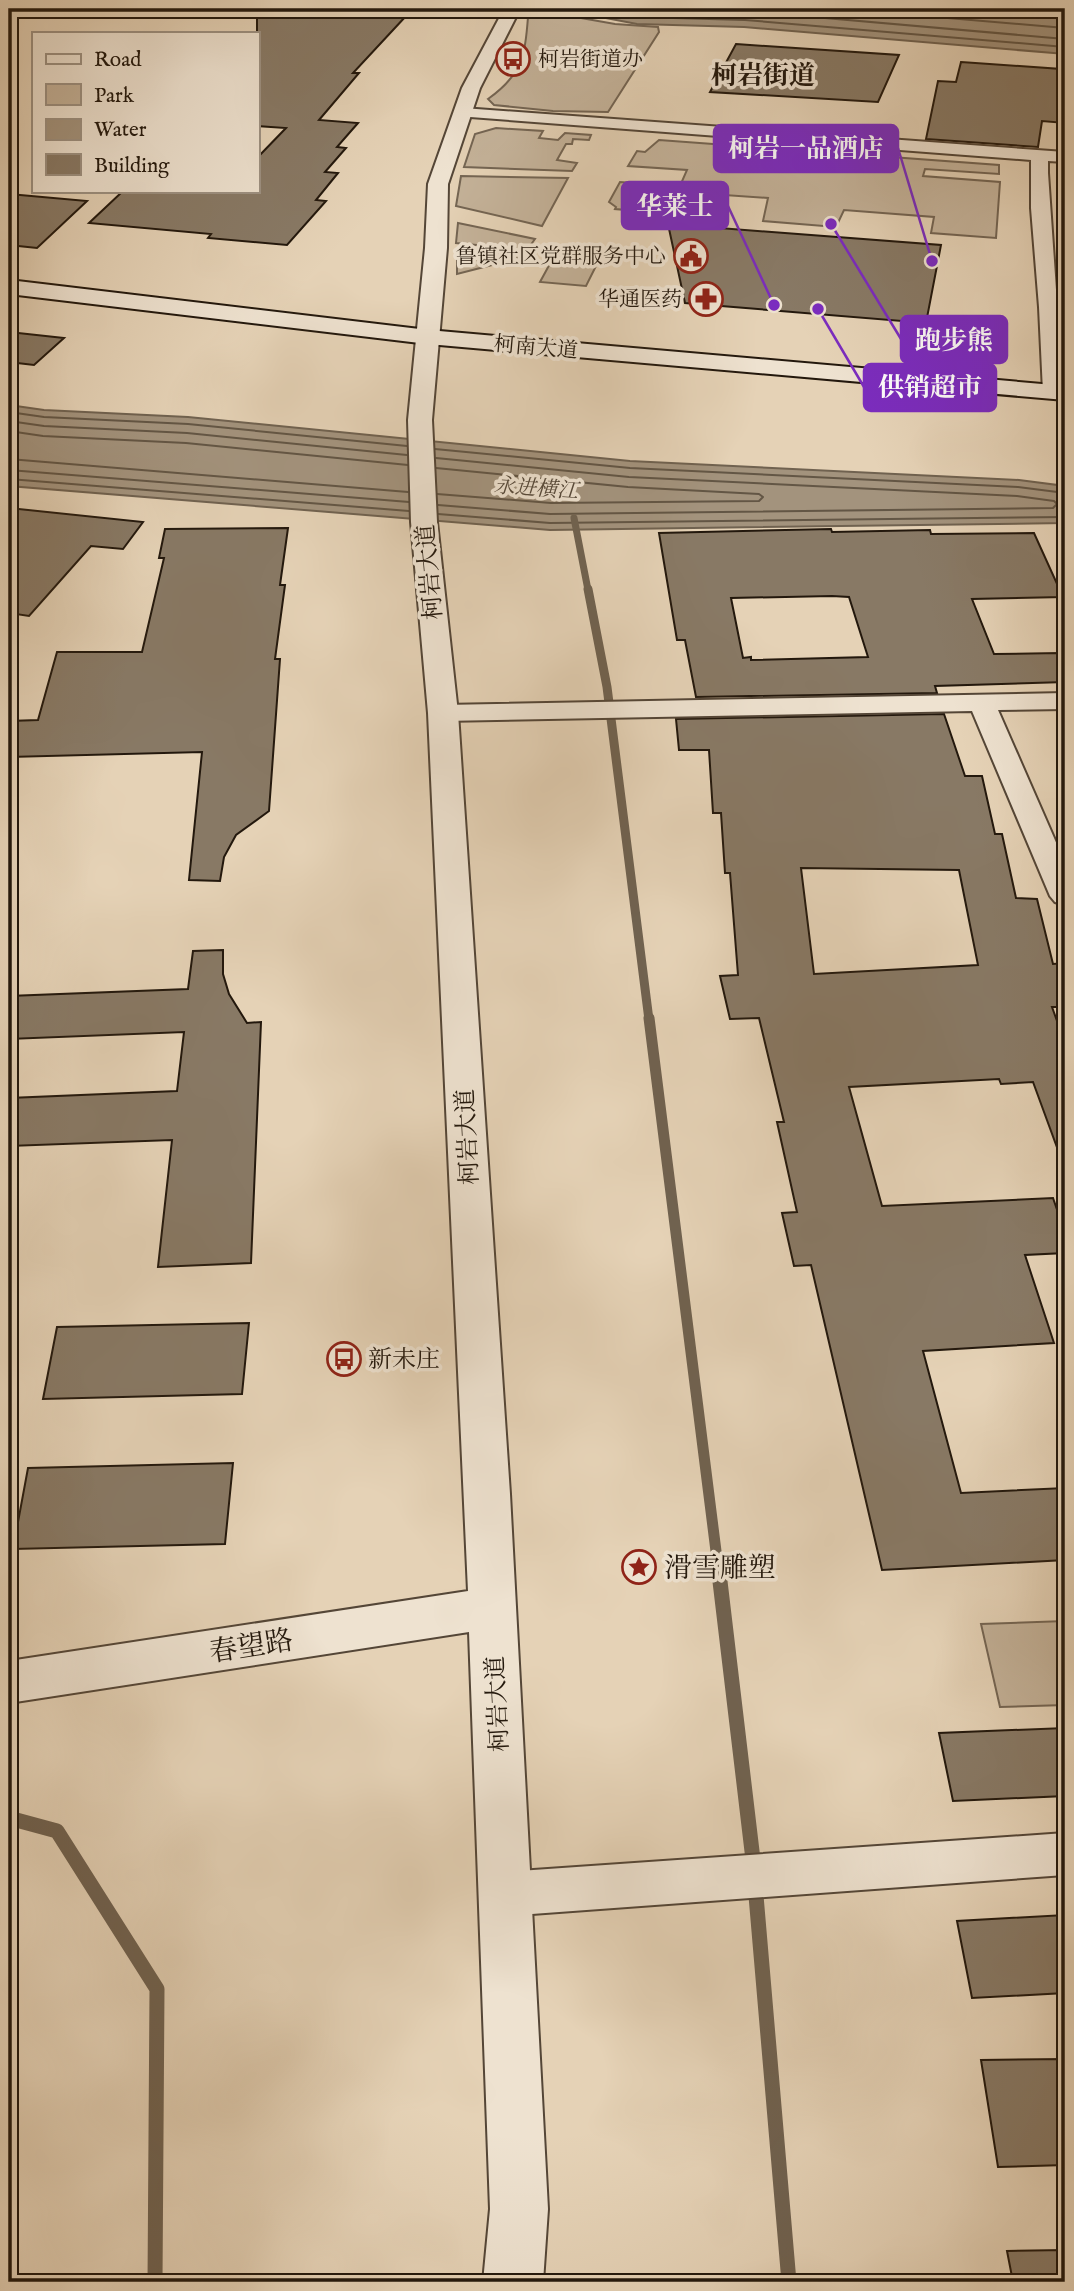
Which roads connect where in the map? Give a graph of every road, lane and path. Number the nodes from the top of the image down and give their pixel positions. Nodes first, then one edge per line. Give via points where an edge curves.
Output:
1 (511, 10) edge
2 (463, 113) junction
3 (1040, 155) junction
4 (1065, 157) edge
5 (9, 287) edge
6 (428, 337) junction
7 (1059, 393) edge
8 (1065, 701) edge
9 (982, 702) junction
10 (443, 713) junction
11 (1065, 896) edge
12 (492, 1608) junction
13 (9, 1682) edge
14 (1065, 1854) edge
15 (505, 1894) junction
16 (513, 2282) edge

1 - 2 street, 柯岩大道
2 - 3 street
2 - 6 street, 柯岩大道 via 438,184
3 - 4 street
3 - 7 street via 1041,246
5 - 6 street, 柯南大道
6 - 7 street, 柯南大道
6 - 10 street, 柯岩大道 via 420,420 424,522
8 - 9 street
9 - 10 street
9 - 11 street
10 - 12 street, 柯岩大道
12 - 13 street, 春望路
12 - 15 street, 柯岩大道
14 - 15 street
15 - 16 street, 柯岩大道 via 519,2209

